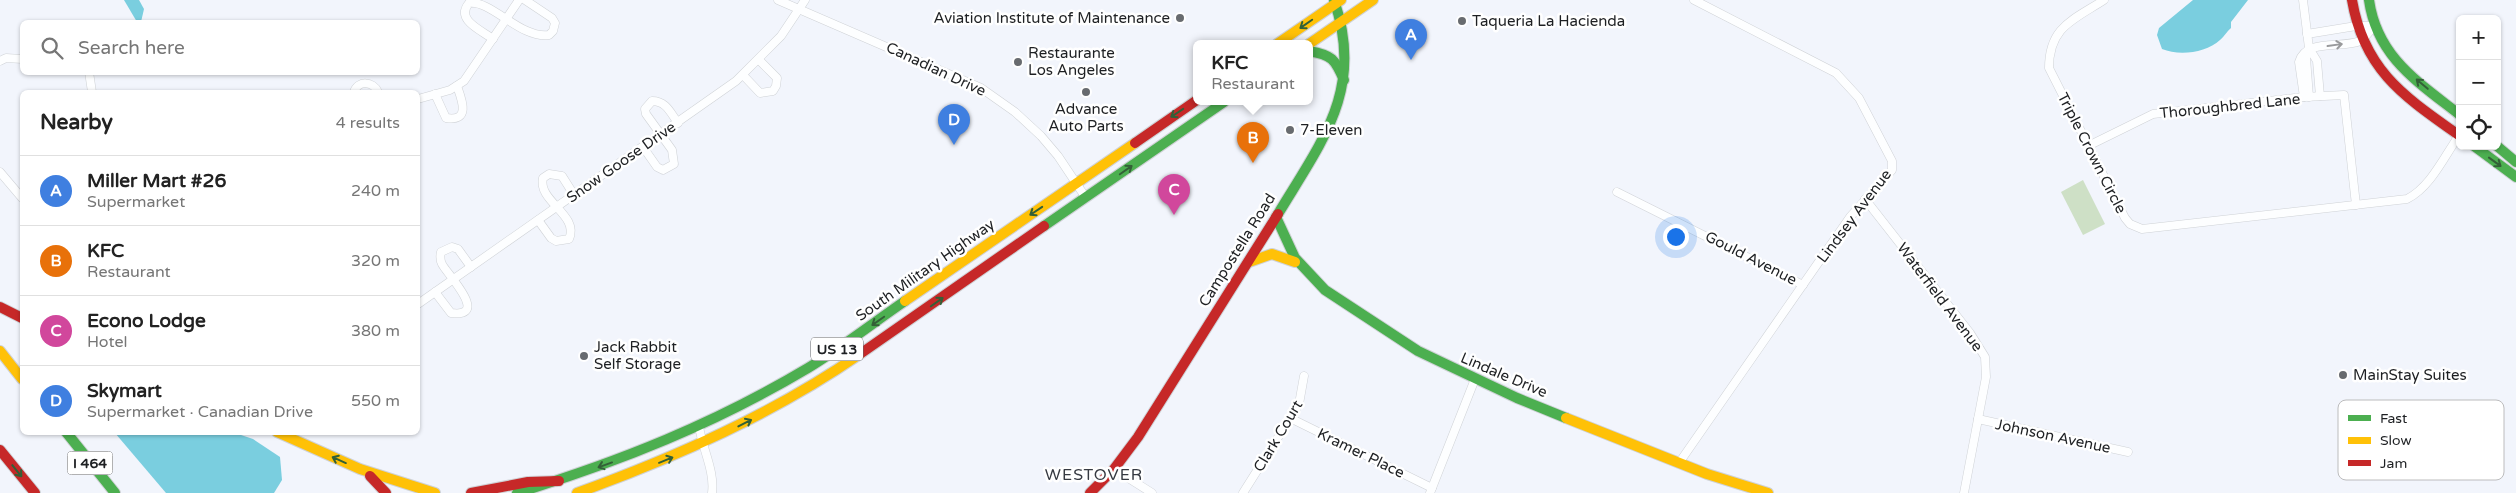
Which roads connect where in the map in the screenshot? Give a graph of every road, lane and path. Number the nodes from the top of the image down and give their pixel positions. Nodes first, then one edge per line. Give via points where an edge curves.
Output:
1 (520, 0) edge
2 (525, 0) edge
3 (778, 0) edge
4 (806, 0) edge
5 (1373, 0) edge
6 (1694, 0) edge
7 (2104, 0) edge
8 (2303, 0) edge
9 (2352, 0) edge
10 (2369, 0) edge
11 (1337, 1) edge
12 (800, 9) junction
13 (507, 19) junction
14 (1342, 21) junction
15 (2356, 26) junction
16 (2374, 26) junction
17 (2307, 34) junction
18 (494, 39) junction
19 (1283, 40) edge
20 (2361, 40) junction
21 (1313, 41) edge
22 (2309, 48) junction
23 (1313, 52) edge
24 (20, 58) edge
25 (759, 60) junction
26 (0, 61) edge
27 (89, 75) edge
28 (743, 75) junction
29 (1344, 80) junction
30 (457, 86) junction
31 (92, 90) edge
32 (356, 90) edge
33 (377, 90) edge
34 (435, 94) junction
35 (2320, 96) junction
36 (2306, 97) junction
37 (420, 98) edge
38 (1193, 103) edge
39 (1220, 105) edge
40 (2456, 112) edge
41 (678, 123) junction
42 (2456, 133) edge
43 (660, 136) junction
44 (2456, 139) edge
45 (2088, 146) junction
46 (643, 147) junction
47 (2501, 149) edge
48 (2479, 150) edge
49 (2516, 162) edge
50 (0, 172) edge
51 (2516, 177) edge
52 (1076, 184) junction
53 (1617, 192) dead end
54 (574, 195) junction
55 (20, 196) edge
56 (1086, 198) junction
57 (1866, 198) junction
58 (2356, 205) junction
59 (557, 207) junction
60 (1276, 217) junction
61 (538, 220) junction
62 (1248, 262) junction
63 (1299, 263) junction
64 (471, 267) junction
65 (453, 279) junction
66 (1803, 285) junction
67 (435, 292) junction
68 (420, 303) edge
69 (0, 306) edge
70 (20, 317) edge
71 (0, 351) edge
72 (20, 376) edge
73 (1304, 376) dead end
74 (1475, 379) junction
75 (1290, 418) junction
76 (1978, 420) junction
77 (699, 426) junction
78 (68, 435) edge
79 (284, 435) edge
80 (701, 444) junction
81 (0, 450) edge
82 (2128, 452) dead end
83 (1679, 463) junction
84 (360, 469) junction
85 (1114, 469) junction
86 (559, 481) junction
87 (1431, 490) edge
88 (35, 493) edge
89 (115, 493) edge
90 (386, 493) edge
91 (435, 493) edge
92 (471, 493) edge
93 (517, 493) edge
94 (577, 493) edge
95 (712, 493) edge
96 (1090, 493) edge
97 (1152, 493) edge
98 (1243, 493) edge
99 (1768, 493) edge
100 (1964, 493) edge

1 - 13 street
2 - 13 street via 552,18 555,24 553,31 549,35 533,34
3 - 12 street, Canadian Drive
4 - 12 street, Snow Goose Drive
5 - 14 main road
6 - 57 street, Lindsey Avenue via 1830,68 1849,85 1892,161 1892,170
7 - 45 street, Triple Crown Circle via 2060,29 2049,53 2049,68
8 - 17 street
9 - 15 main road
10 - 16 main road
11 - 14 main road, Campostella Road
11 -> 19 main road
12 - 25 street, Snow Goose Drive
12 - 52 street, Canadian Drive via 981,88 1041,136
13 - 18 street
13 - 18 street via 476,1 465,9 467,21
14 - 21 main road
14 - 29 main road, Campostella Road via 1346,51
15 - 16 street
15 - 17 street
15 - 20 main road
16 - 20 street
40 -> 16 main road via 2396,62
17 - 22 street
18 - 30 street via 471,73
22 -> 20 street
20 - 42 main road via 2384,77
22 - 35 street via 2317,61
22 - 36 street via 2299,62
23 - 29 main road via 1328,54
24 - 26 street
25 - 28 street, Snow Goose Drive
25 - 28 street via 777,78 773,91 760,93
27 - 31 street
28 - 41 street, Snow Goose Drive
29 - 60 main road, Campostella Road via 1334,118
30 - 34 street
30 - 34 street via 464,104 463,111 452,119 446,118
32 - 33 street via 367,82
34 - 37 street
35 - 36 street, Thoroughbred Lane
35 - 58 street via 2344,95
36 - 45 street, Thoroughbred Lane via 2153,114
38 -> 52 main road, South Military Highway / US 13
56 -> 39 main road, US 13
41 - 43 street, Snow Goose Drive
41 - 43 street via 665,104 652,100 647,104 646,114
43 - 46 street, Snow Goose Drive
43 - 46 street via 674,157 674,164 669,168 657,168
44 - 58 street, Triple Crown Circle via 2417,194 2407,199
45 - 58 street, Triple Crown Circle via 2125,218 2142,230
46 - 54 street, Snow Goose Drive
47 - 49 main road
48 -> 51 main road
50 - 55 street
52 - 56 street, Canadian Drive
52 -> 77 main road, South Military Highway / US 13 via 809,367
53 - 66 street, Gould Avenue
54 - 59 street, Snow Goose Drive
54 - 59 street via 562,176 549,174 542,183
80 -> 56 main road, US 13 via 820,381
57 - 66 street, Lindsey Avenue
57 - 76 street, Waterfield Avenue via 1985,357 1986,377
59 - 61 street, Snow Goose Drive
59 - 61 street via 570,225 572,233 569,239 556,241 551,238
60 - 62 main road, Campostella Road
60 - 63 main road, Lindale Drive via 1289,250
61 - 64 street, Snow Goose Drive
62 - 63 main road via 1271,253
62 - 85 main road, Campostella Road via 1138,437
63 - 74 main road, Lindale Drive via 1325,290 1349,308 1418,351
64 - 65 street, Snow Goose Drive
64 - 65 street via 458,249 445,248 440,258
65 - 67 street, Snow Goose Drive
65 - 67 street via 466,297 468,305 464,311 451,313
66 - 83 street, Lindsey Avenue
67 - 68 street, Snow Goose Drive
69 - 70 main road
71 - 72 main road
73 - 75 street, Clark Court via 1303,393
74 - 83 main road, Lindale Drive
74 - 87 street
75 - 87 street, Kramer Place
75 - 98 street, Clark Court
76 - 82 street, Johnson Avenue
76 - 100 street, Waterfield Avenue
77 - 80 street
77 -> 86 main road, South Military Highway / US 13
78 - 89 main road, I 464
84 -> 79 main road
94 -> 80 main road, US 13 via 622,478
80 - 95 street via 711,475
81 -> 88 main road
83 - 99 main road, Lindale Drive
84 - 90 main road via 379,483
84 - 91 main road
85 - 96 main road, Campostella Road
85 - 97 street
86 - 92 main road via 528,482
86 - 93 main road, South Military Highway / US 13

